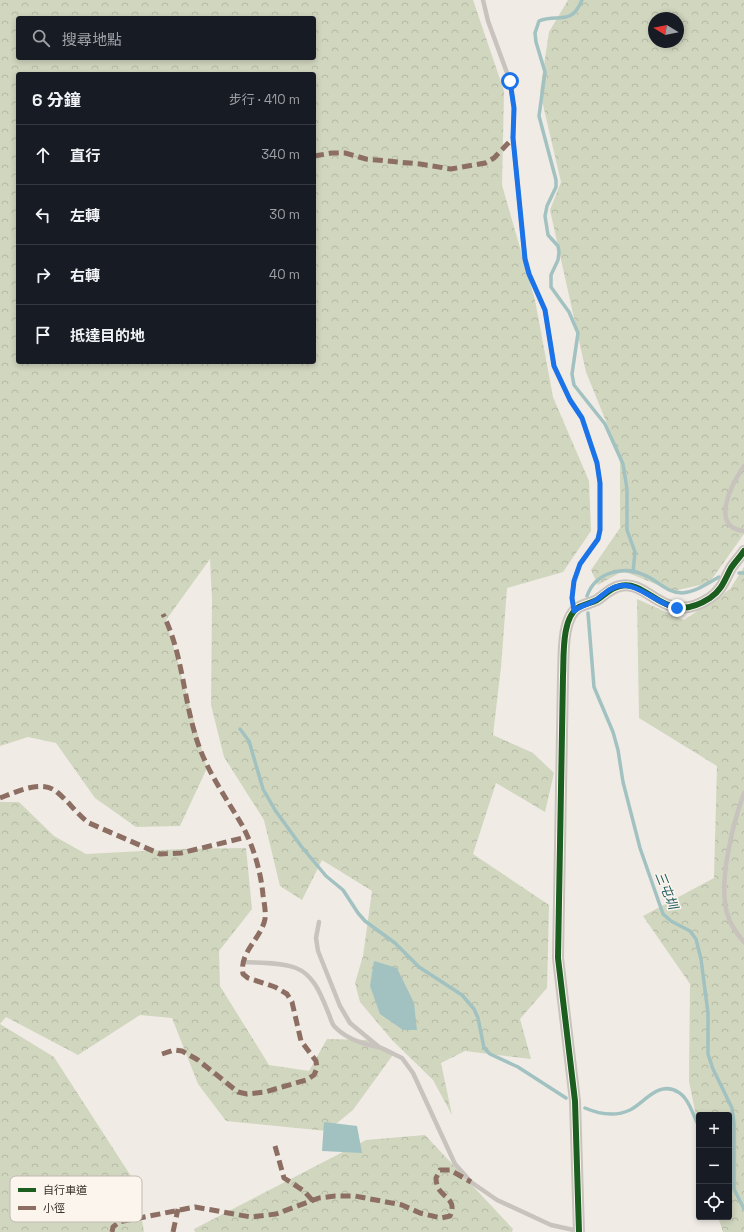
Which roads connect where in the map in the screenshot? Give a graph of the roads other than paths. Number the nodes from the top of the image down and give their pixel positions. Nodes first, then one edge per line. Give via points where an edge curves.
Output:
1 (483, 0) edge
2 (744, 466) edge
3 (744, 531) edge
4 (744, 551) edge
5 (574, 611) junction
6 (744, 793) edge
7 (319, 922) dead end
8 (744, 942) edge
9 (243, 962) dead end
10 (379, 1047) junction
11 (579, 1232) edge

1 - 5 lane via 510,81 525,259 545,310 554,366 570,400 582,418 597,463 600,483 600,530 598,539 580,564 574,581
2 - 3 lane via 732,483 725,506 727,521 733,528
4 - 5 street via 731,568 723,586 710,598 689,606 667,606 633,586 621,585
5 - 11 street via 565,637 563,676 558,958 575,1101
6 - 8 lane via 732,833 725,872 728,916
7 - 10 lane via 316,938 318,951 340,1006 350,1023
9 - 10 lane via 295,968 303,973 318,989 333,1025 364,1045
10 - 11 lane via 402,1058 413,1073 455,1164 471,1182 497,1200 529,1215 551,1225

